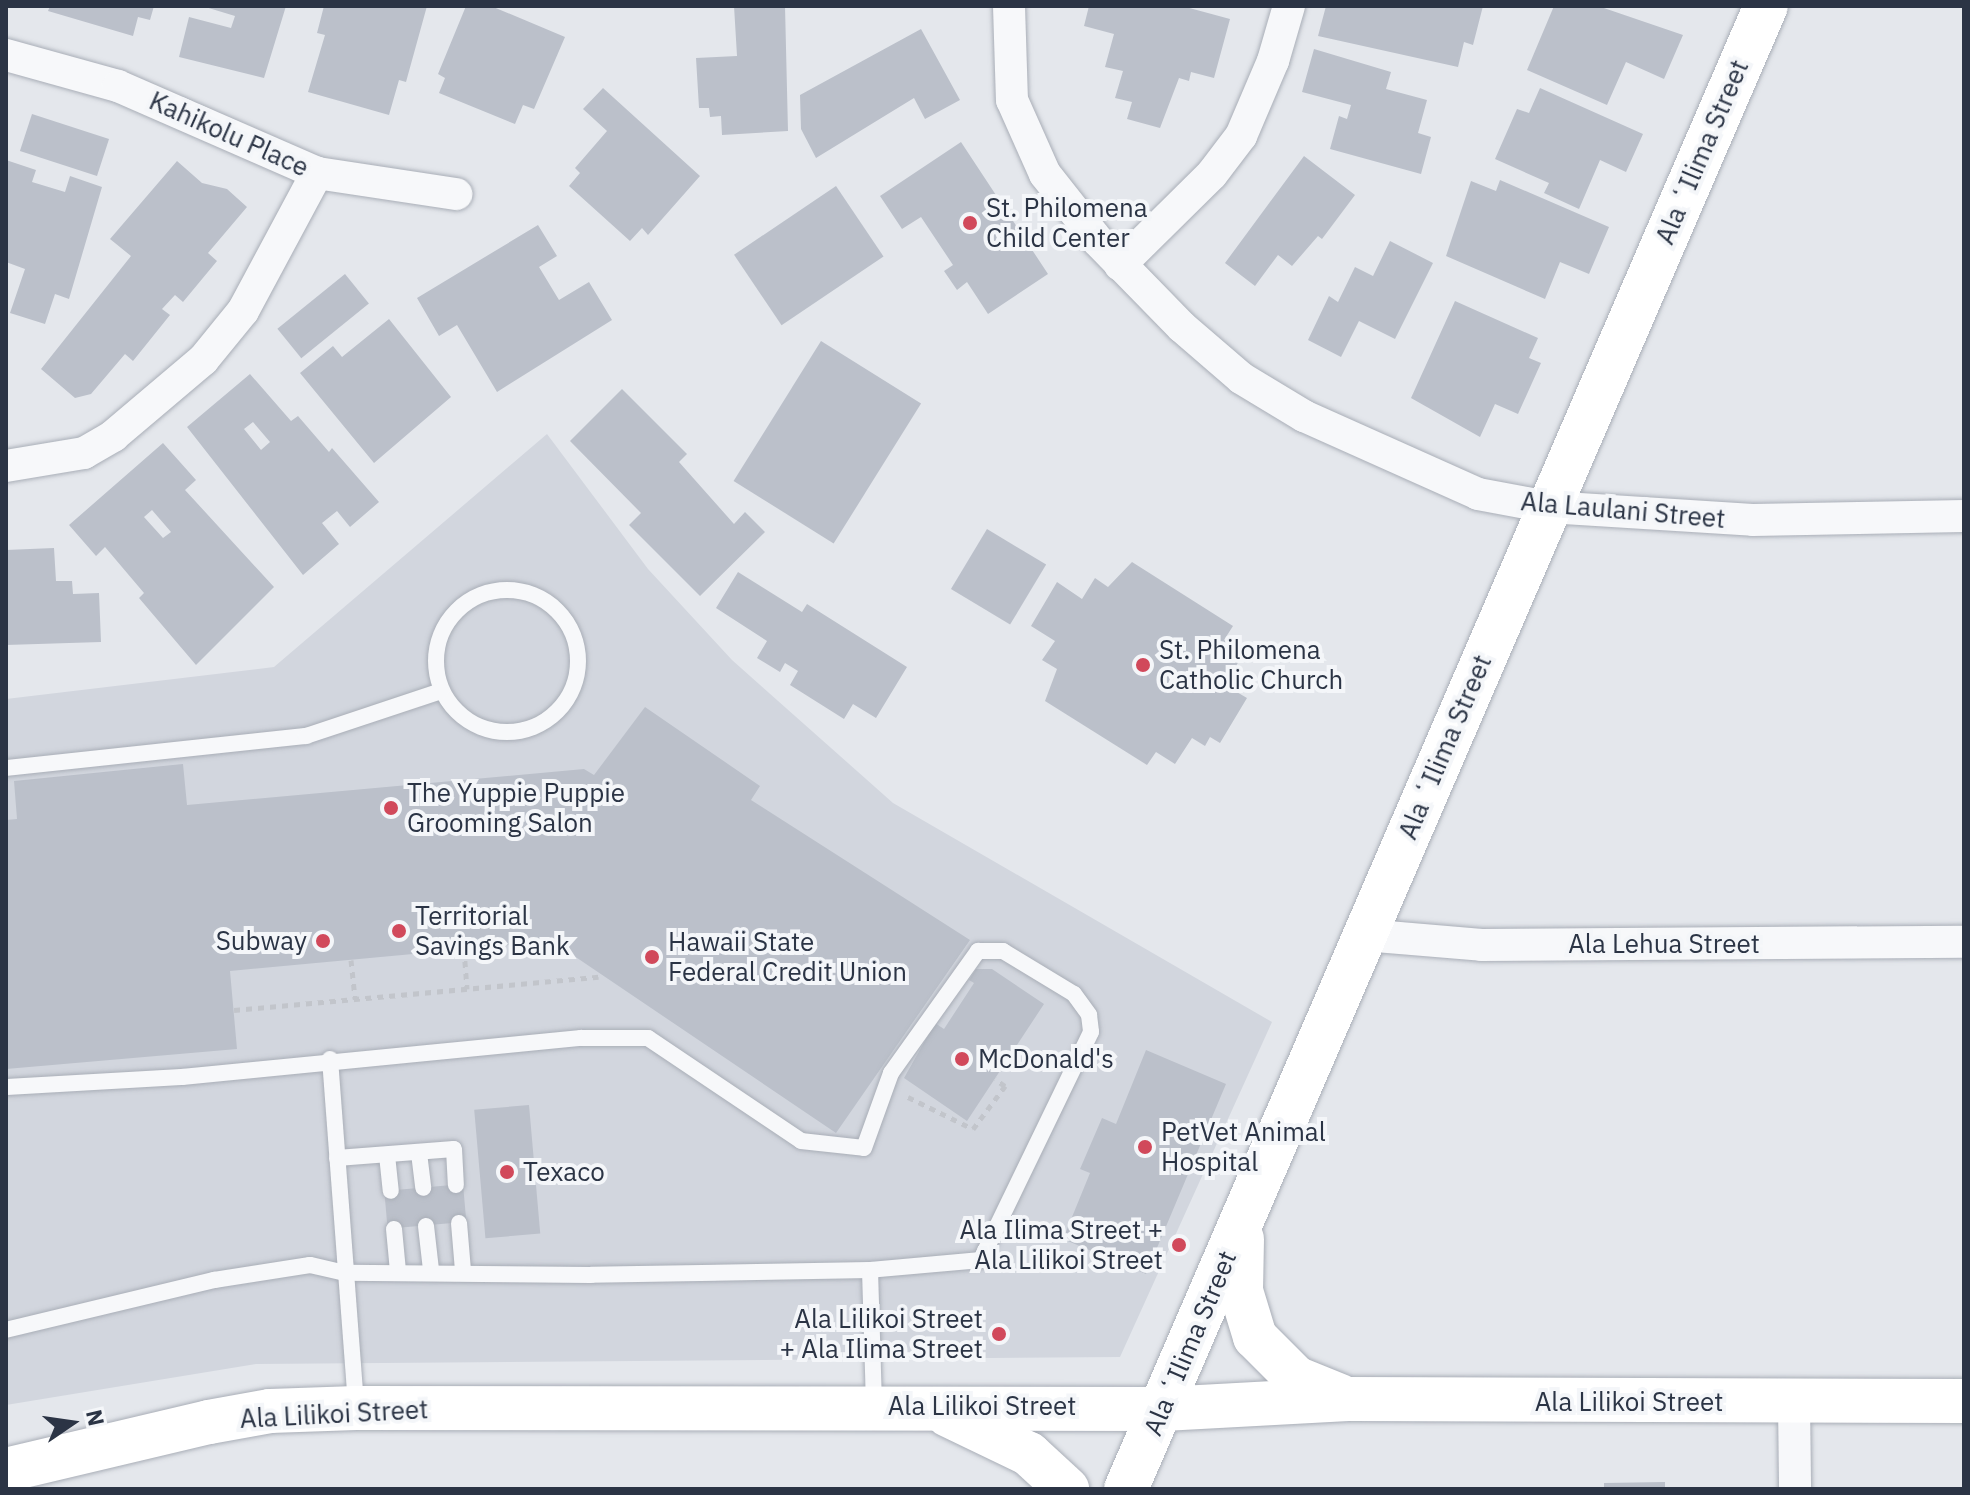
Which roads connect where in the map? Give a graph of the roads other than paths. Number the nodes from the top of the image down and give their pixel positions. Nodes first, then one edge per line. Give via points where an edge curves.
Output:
1 (1009, 6) edge
2 (1289, 6) edge
3 (1766, 6) edge
4 (6, 55) edge
5 (317, 173) junction
6 (456, 194) dead end
7 (1120, 265) junction
8 (6, 466) edge
9 (1548, 507) junction
10 (1964, 516) edge
11 (441, 691) junction
12 (6, 768) edge
13 (1364, 935) junction
14 (1964, 942) edge
15 (330, 1059) junction
16 (6, 1087) edge
17 (419, 1153) junction
18 (387, 1155) junction
19 (337, 1158) junction
20 (456, 1185) dead end
21 (423, 1188) dead end
22 (391, 1191) dead end
23 (1243, 1220) junction
24 (459, 1223) dead end
25 (426, 1226) dead end
26 (394, 1229) dead end
27 (431, 1270) junction
28 (870, 1270) junction
29 (398, 1271) junction
30 (463, 1271) junction
31 (345, 1273) junction
32 (6, 1330) edge
33 (1348, 1399) junction
34 (1964, 1401) edge
35 (1794, 1402) junction
36 (874, 1405) junction
37 (356, 1408) junction
38 (931, 1408) junction
39 (1163, 1409) junction
40 (6, 1470) edge
41 (1067, 1489) edge
42 (1126, 1489) edge
43 (1795, 1489) edge

1 - 7 street, Ala Laulani Street via 1008,72 1023,126 1045,174
2 - 7 street via 1273,61 1241,136 1212,174
3 - 9 street, Ala ʻIlima Street
4 - 5 street, Kahikolu Place via 118,86
5 - 6 street, Kahikolu Place
5 - 8 street via 243,311 203,360 113,436 84,453
7 - 9 street, Ala Laulani Street via 1241,378 1304,416 1478,494
9 - 10 street, Ala Laulani Street via 1753,520
9 - 13 street, Ala ʻIlima Street
11 - 11 lane via 437,645 461,605 505,589 549,603 565,619 579,664 568,698 544,724 497,733 474,726
11 - 12 lane via 306,736
13 - 14 street, Ala Lehua Street via 1496,945
13 - 23 street, Ala ʻIlima Street
15 - 16 lane via 182,1077
15 - 19 lane
15 - 28 lane via 581,1038 648,1038 801,1141 864,1148 891,1073 985,948 1003,951 1074,994 1089,1015 1091,1032 981,1260
17 - 18 lane
17 - 20 lane via 454,1149
17 - 21 lane
18 - 19 lane
18 - 22 lane
19 - 31 lane
23 - 33 street via 1241,1291 1255,1337 1296,1378
23 - 39 street, Ala ʻIlima Street
24 - 30 lane
25 - 27 lane
26 - 29 lane
27 - 29 lane
27 - 30 lane
28 - 30 lane via 591,1275
28 - 36 lane
29 - 31 lane
31 - 32 lane via 310,1265 214,1280
31 - 37 lane
33 - 35 street, Ala Lilikoi Street
33 - 39 street, Ala Lilikoi Street
34 - 35 street, Ala Lilikoi Street
35 - 43 street
36 - 37 street, Ala Lilikoi Street
36 - 38 street, Ala Lilikoi Street
37 - 40 street, Ala Lilikoi Street via 270,1411
38 - 39 street, Ala Lilikoi Street
38 - 41 street via 1029,1454
39 - 42 street, Ala ʻIlima Street

